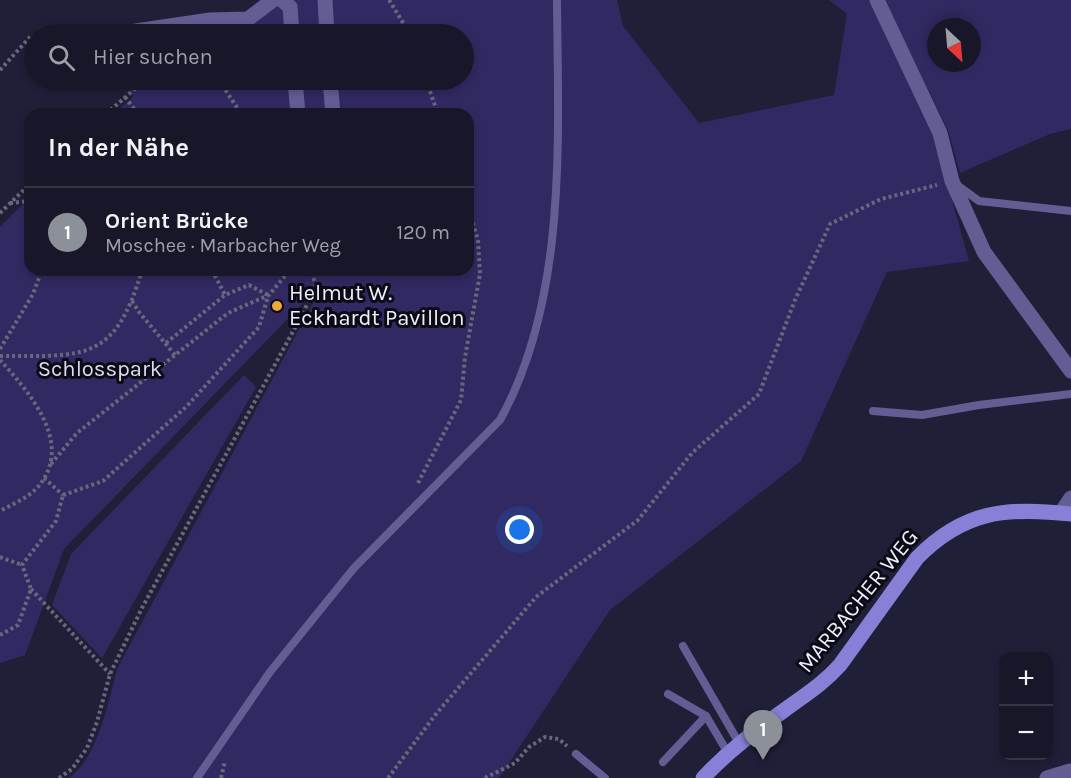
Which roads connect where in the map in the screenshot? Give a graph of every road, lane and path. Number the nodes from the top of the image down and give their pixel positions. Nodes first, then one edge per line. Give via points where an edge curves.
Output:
1 (273, 0) edge
2 (282, 0) edge
3 (325, 0) edge
4 (389, 0) edge
5 (556, 0) edge
6 (878, 0) edge
7 (183, 24) edge
8 (291, 24) edge
9 (326, 24) edge
10 (404, 24) edge
11 (24, 44) edge
12 (0, 70) edge
13 (133, 90) edge
14 (226, 90) edge
15 (296, 90) edge
16 (331, 90) edge
17 (430, 90) edge
18 (125, 97) junction
19 (113, 108) edge
20 (133, 108) edge
21 (237, 108) edge
22 (297, 108) edge
23 (332, 108) edge
24 (436, 108) edge
25 (952, 181) junction
26 (24, 190) edge
27 (24, 202) edge
28 (9, 204) junction
29 (1071, 211) edge
30 (0, 213) edge
31 (474, 227) edge
32 (40, 276) edge
33 (140, 276) edge
34 (215, 276) edge
35 (287, 276) edge
36 (313, 276) edge
37 (225, 295) junction
38 (269, 295) junction
39 (132, 301) junction
40 (165, 343) junction
41 (0, 349) edge
42 (175, 355) junction
43 (0, 358) edge
44 (1071, 371) edge
45 (1071, 394) edge
46 (873, 411) dead end
47 (51, 464) junction
48 (44, 478) junction
49 (415, 490) dead end
50 (63, 495) junction
51 (1071, 498) edge
52 (0, 511) edge
53 (1066, 513) edge
54 (0, 557) edge
55 (22, 565) junction
56 (31, 589) junction
57 (0, 635) edge
58 (684, 646) dead end
59 (110, 674) junction
60 (668, 694) dead end
61 (706, 716) junction
62 (734, 748) junction
63 (576, 754) joint
64 (663, 762) dead end
65 (1070, 771) edge
66 (59, 778) edge
67 (197, 778) edge
68 (388, 778) edge
69 (485, 778) edge
70 (605, 778) edge
71 (703, 778) edge
72 (1047, 778) edge

1 - 7 street via 248,19
2 - 8 street via 290,7
3 - 9 street
4 - 10 path
5 - 67 lane via 556,192 550,260 516,391 500,420 354,568 270,672
6 - 25 street via 940,133
11 - 12 path
13 - 18 path
14 - 21 path
15 - 22 street
16 - 23 street
17 - 24 path
18 - 19 path
18 - 20 path
25 - 29 lane via 979,201
25 - 44 street via 984,252
25 - 68 path via 881,199 830,224 795,300 759,394 692,453 638,520 536,597 436,714
26 - 28 path
27 - 28 path
28 - 30 path
31 - 49 path via 480,274 465,357 462,400
32 - 41 path
33 - 39 path
34 - 37 path
35 - 38 path
36 - 59 path via 316,286 302,315
37 - 38 path via 249,285
37 - 40 path
38 - 42 path via 228,313
38 - 50 path via 259,327 186,407 103,480
39 - 40 path
39 - 43 path via 102,344 62,356
40 - 42 path
42 - 47 path via 77,433
43 - 47 path via 39,408 53,450
45 - 46 lane via 922,415
47 - 48 path
48 - 50 path
48 - 52 path via 34,491
50 - 55 path via 56,521
51 - 53 street
53 - 62 main road, MARBACHER WEG via 1021,510 993,514 970,520 932,543 830,676
54 - 55 path
55 - 56 path
56 - 57 path via 18,625
56 - 59 path
58 - 62 lane
59 - 66 path via 87,747 72,769
60 - 61 lane
61 - 62 lane
61 - 64 lane
62 - 71 main road, MARBACHER WEG
63 - 69 path via 559,739 545,737 515,763
63 - 70 lane
65 - 72 street

